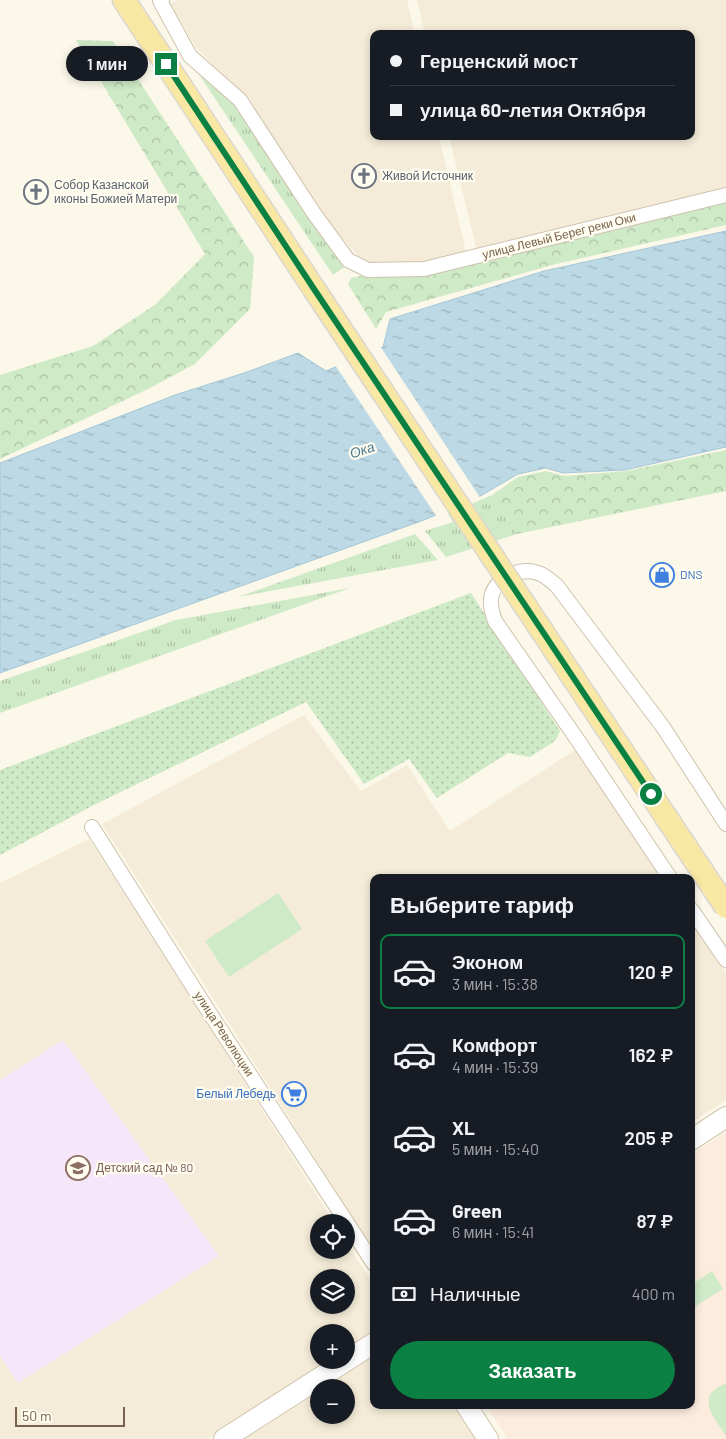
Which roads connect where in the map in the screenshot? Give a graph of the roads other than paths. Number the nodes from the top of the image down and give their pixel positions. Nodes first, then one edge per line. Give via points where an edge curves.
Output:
1 (124, 0) edge
2 (161, 0) edge
3 (726, 195) edge
4 (726, 824) edge
5 (92, 827) dead end
6 (667, 874) edge
7 (726, 907) edge
8 (695, 915) edge
9 (726, 960) edge
10 (726, 1117) edge
11 (695, 1137) edge
12 (370, 1258) edge
13 (370, 1346) edge
14 (469, 1409) edge
15 (224, 1439) edge
16 (488, 1439) edge

1 - 7 main road, bridge
2 - 3 street, улица Левый Берег реки Оки via 190,56 240,100 348,260 368,270 424,269
4 - 6 street via 663,727 557,586 537,572 517,572 507,577 492,595 495,621
5 - 12 street, улица Революции
8 - 9 street
10 - 11 street
13 - 15 street
14 - 16 street

